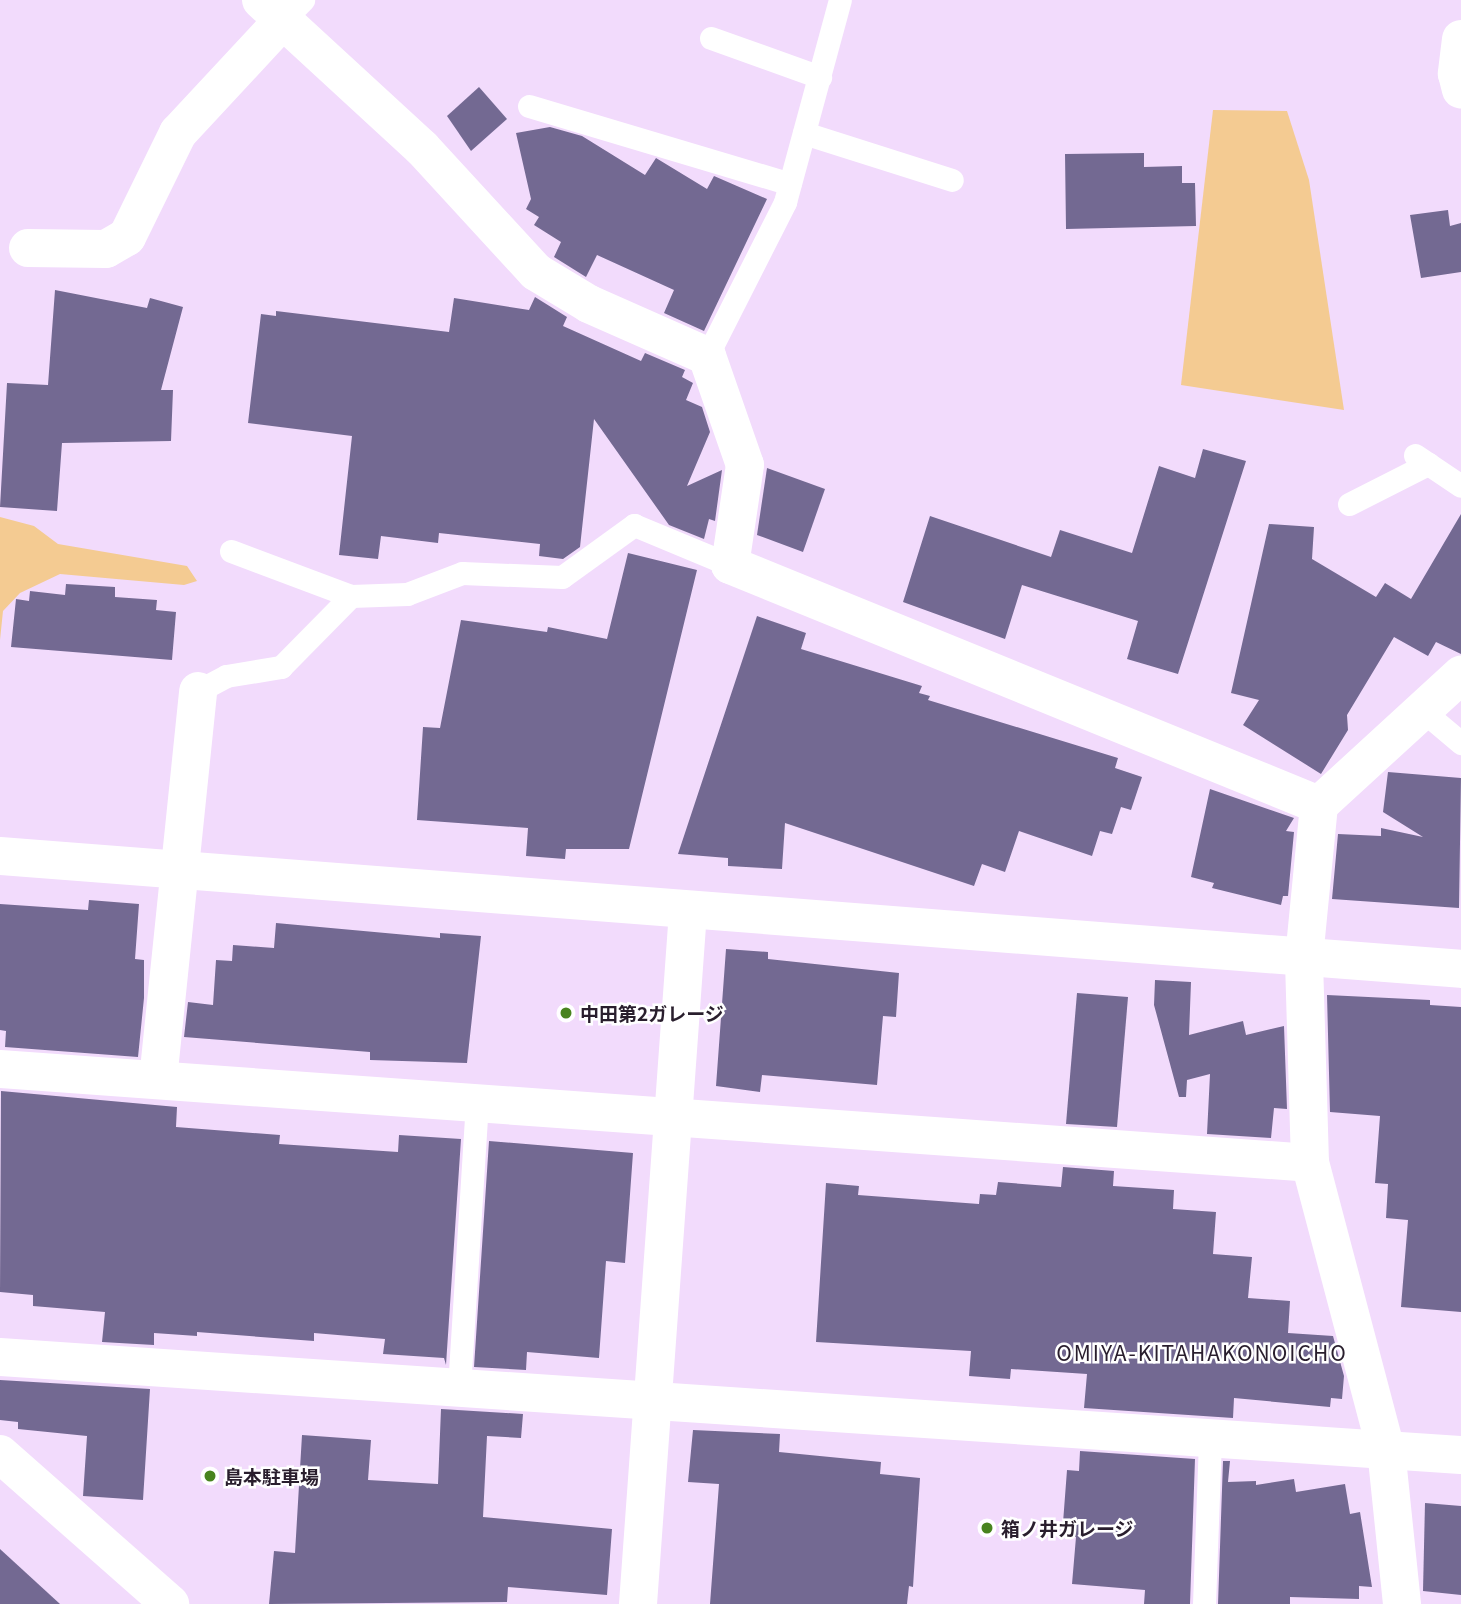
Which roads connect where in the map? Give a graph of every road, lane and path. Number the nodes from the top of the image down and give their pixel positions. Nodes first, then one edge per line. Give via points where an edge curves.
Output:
1 (841, 0) edge
2 (282, 7) edge
3 (711, 38) dead end
4 (1461, 39) edge
5 (820, 76) junction
6 (1461, 90) edge
7 (529, 106) dead end
8 (804, 133) junction
9 (952, 180) dead end
10 (790, 184) junction
11 (28, 248) dead end
12 (707, 356) junction
13 (1461, 486) edge
14 (1349, 504) dead end
15 (231, 551) dead end
16 (730, 565) junction
17 (351, 596) junction
18 (1461, 675) edge
19 (198, 691) joint
20 (1423, 711) junction
21 (1461, 743) edge
22 (1318, 805) junction
23 (0, 856) edge
24 (180, 869) junction
25 (688, 911) junction
26 (1304, 958) junction
27 (1461, 969) edge
28 (0, 1069) edge
29 (158, 1080) junction
30 (477, 1103) junction
31 (675, 1118) junction
32 (1310, 1163) junction
33 (0, 1357) edge
34 (459, 1388) junction
35 (650, 1401) junction
36 (1210, 1439) junction
37 (1386, 1450) junction
38 (0, 1454) edge
39 (1461, 1455) edge
40 (170, 1604) edge
41 (638, 1604) edge
42 (1204, 1604) edge
43 (1402, 1604) edge

1 - 5 lane
2 - 11 street via 178,133 127,237 106,249
2 - 12 street via 422,148 536,272 589,304
3 - 5 lane
4 - 6 street via 1457,74
5 - 8 lane
7 - 10 lane
8 - 9 lane
8 - 10 lane
10 - 12 lane
12 - 16 street via 746,465
13 - 14 lane via 1422,459
15 - 17 lane
16 - 17 lane via 634,525 562,577 461,573 407,594
16 - 22 street
17 - 19 lane via 281,667 226,676
18 - 20 street
19 - 24 street
20 - 21 lane
20 - 22 street
22 - 26 street
23 - 24 street
24 - 25 street
24 - 29 street
25 - 26 street
25 - 31 street
26 - 27 street
26 - 32 street
28 - 29 street
29 - 30 street
30 - 31 street
30 - 34 lane
31 - 32 street
31 - 35 street
32 - 37 street
33 - 34 street
34 - 35 street
35 - 36 street
35 - 41 street
36 - 37 street
36 - 42 lane
37 - 39 street
37 - 43 street
38 - 40 street

